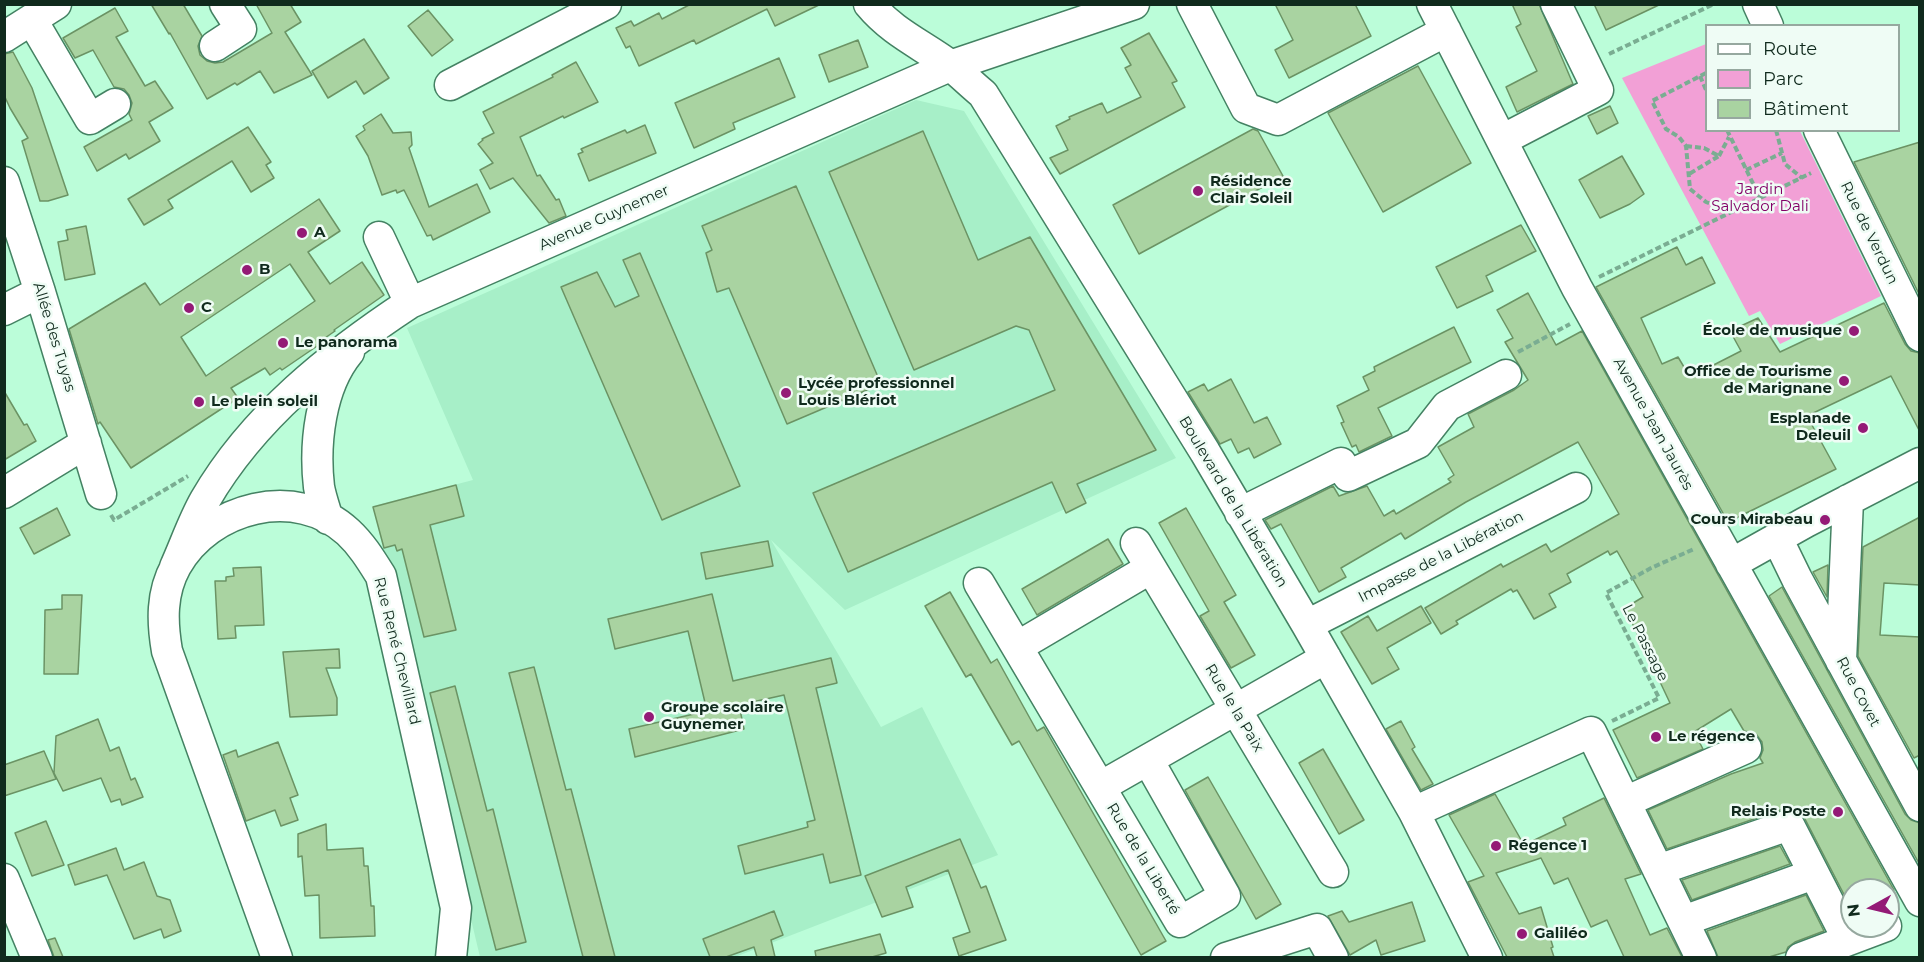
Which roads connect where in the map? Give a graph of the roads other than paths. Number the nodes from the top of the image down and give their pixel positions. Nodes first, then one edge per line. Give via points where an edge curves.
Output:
1 (225, 4) edge
2 (606, 4) edge
3 (1134, 4) edge
4 (1192, 4) edge
5 (1432, 4) edge
6 (1556, 4) edge
7 (1758, 4) edge
8 (878, 10) edge
9 (44, 12) edge
10 (1767, 24) edge
11 (1446, 31) junction
12 (4, 37) edge
13 (215, 46) dead end
14 (950, 66) junction
15 (450, 85) dead end
16 (115, 104) dead end
17 (1820, 132) edge
18 (1502, 140) junction
19 (4, 182) edge
20 (379, 237) dead end
21 (40, 292) junction
22 (410, 303) junction
23 (4, 310) edge
24 (366, 332) junction
25 (1920, 336) edge
26 (1506, 375) road end
27 (86, 443) junction
28 (1920, 463) edge
29 (1576, 489) dead end
30 (4, 493) edge
31 (101, 494) road end
32 (1848, 501) junction
33 (1240, 513) junction
34 (327, 519) junction
35 (1778, 538) junction
36 (1731, 564) junction
37 (175, 567) junction
38 (979, 583) dead end
39 (1306, 625) junction
40 (1017, 647) junction
41 (1326, 658) junction
42 (1841, 661) junction
43 (1236, 710) junction
44 (1746, 748) dead end
45 (1148, 760) junction
46 (1911, 770) edge
47 (1100, 787) junction
48 (1625, 802) junction
49 (1920, 806) edge
50 (1414, 812) junction
51 (1658, 870) junction
52 (1333, 872) dead end
53 (1814, 874) junction
54 (4, 879) edge
55 (1920, 901) edge
56 (1920, 914) edge
57 (1683, 921) junction
58 (1900, 921) edge
59 (1854, 938) edge
60 (1848, 940) junction
61 (38, 957) edge
62 (277, 957) edge
63 (451, 957) edge
64 (1226, 957) edge
65 (1333, 957) edge
66 (1487, 957) edge
67 (1701, 957) edge
68 (1801, 957) edge

1 - 13 street via 241,29
2 - 15 street
3 - 14 street, Avenue Guynemer
4 - 11 street via 1246,108 1278,120
5 - 11 street, Avenue Jean Jaurès
6 - 18 street via 1598,90
7 - 10 street
8 - 14 street, Boulevard de la Libération
9 - 12 street
9 - 16 street via 90,119
11 - 18 street, Avenue Jean Jaurès
14 - 22 street, Avenue Guynemer
14 - 33 street, Boulevard de la Libération via 983,94
17 - 25 street, Rue de Verdun
18 - 36 street, Avenue Jean Jaurès via 1584,300
19 - 21 street, Allée des Tuyas
20 - 22 street
21 - 23 street
21 - 27 street, Allée des Tuyas
22 - 24 street, Avenue Guynemer
24 - 34 street via 340,363 322,420 319,488
24 - 37 street, Avenue Guynemer via 309,377 232,459 205,501
26 - 33 street via 1447,406 1418,443 1348,476 1341,463
27 - 30 street
27 - 31 street, Allée des Tuyas
28 - 32 street
29 - 39 street, Impasse de la Libération
32 - 35 street
32 - 42 street
33 - 39 street, Boulevard de la Libération
34 - 37 street, Rue René Chevillard via 295,507 267,506 239,512 213,525 192,543
34 - 63 street, Rue René Chevillard via 347,531 367,552 381,576 456,908
35 - 36 street
35 - 42 street, Rue Covet
36 - 55 street, Avenue Jean Jaurès
37 - 62 street, Rue René Chevillard via 165,594 162,622 167,651
38 - 40 street, Rue de la Liberté
39 - 41 street, Boulevard de la Libération
40 - 43 street, Rue le la Paix via 1143,555
40 - 47 street, Rue de la Liberté
41 - 43 street
41 - 50 street, Boulevard de la Libération
42 - 46 street, Rue Covet
43 - 45 street
43 - 52 street, Rue le la Paix
44 - 48 street
45 - 47 street
45 - 47 street, Rue de la Liberté via 1225,896 1216,902 1180,922
46 - 49 street, Rue Covet
48 - 50 street via 1591,732
48 - 51 street
50 - 66 street, Boulevard de la Libération
51 - 53 street via 1789,825
51 - 57 street
53 - 57 street
53 - 60 street
54 - 61 street
56 - 58 street
57 - 67 street
59 - 60 street
60 - 68 street
64 - 65 street via 1317,929

